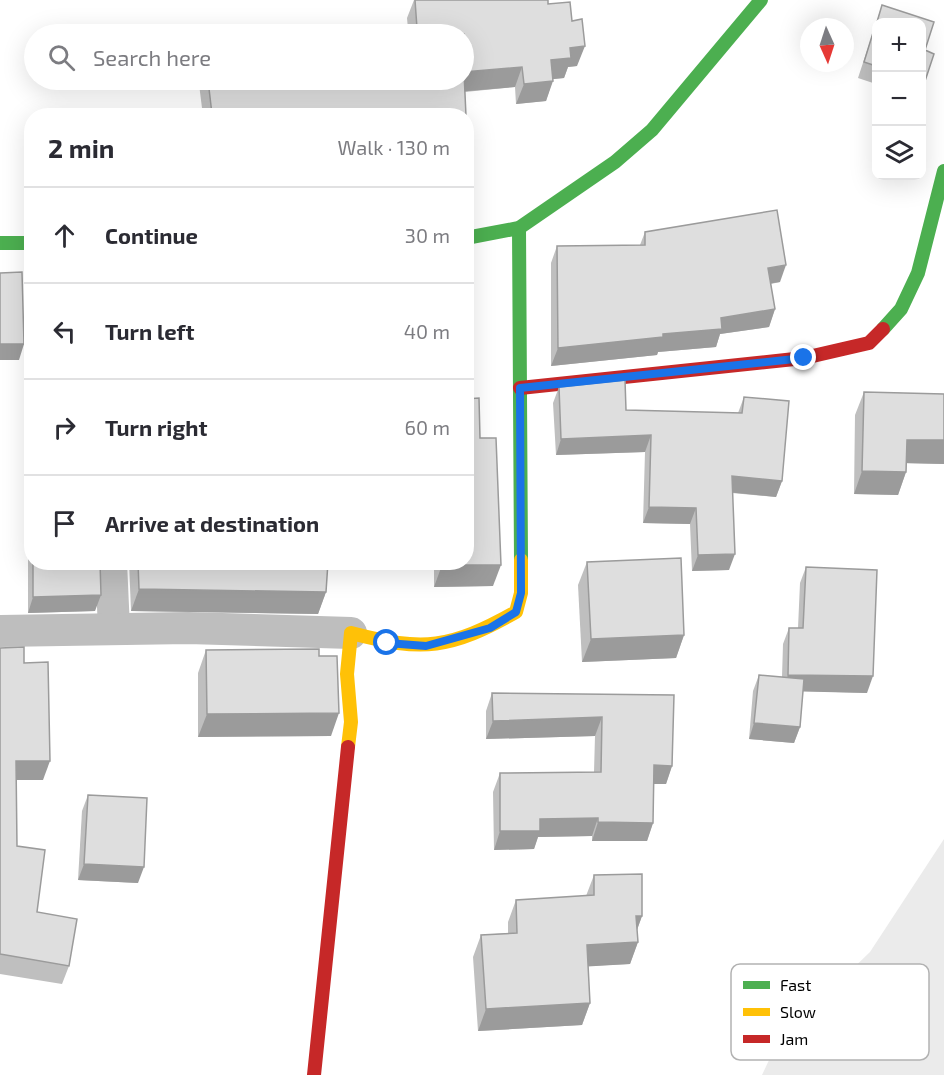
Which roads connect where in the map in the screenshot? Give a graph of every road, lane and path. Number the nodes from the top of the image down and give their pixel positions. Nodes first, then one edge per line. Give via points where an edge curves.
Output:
1 (761, 0) edge
2 (944, 171) edge
3 (519, 228) junction
4 (474, 236) edge
5 (0, 243) edge
6 (24, 243) edge
7 (520, 388) junction
8 (111, 570) edge
9 (114, 629) junction
10 (0, 632) edge
11 (351, 633) junction
12 (314, 1075) edge

1 - 3 main road via 652,130 615,162
2 - 7 main road via 918,273 901,309 869,343 804,358
3 - 4 main road
3 - 7 main road
5 - 6 main road
7 - 11 main road via 521,593 516,612 490,628 426,646 387,643
8 - 9 street
9 - 10 street
9 - 11 street
11 - 12 main road via 347,674 351,722

